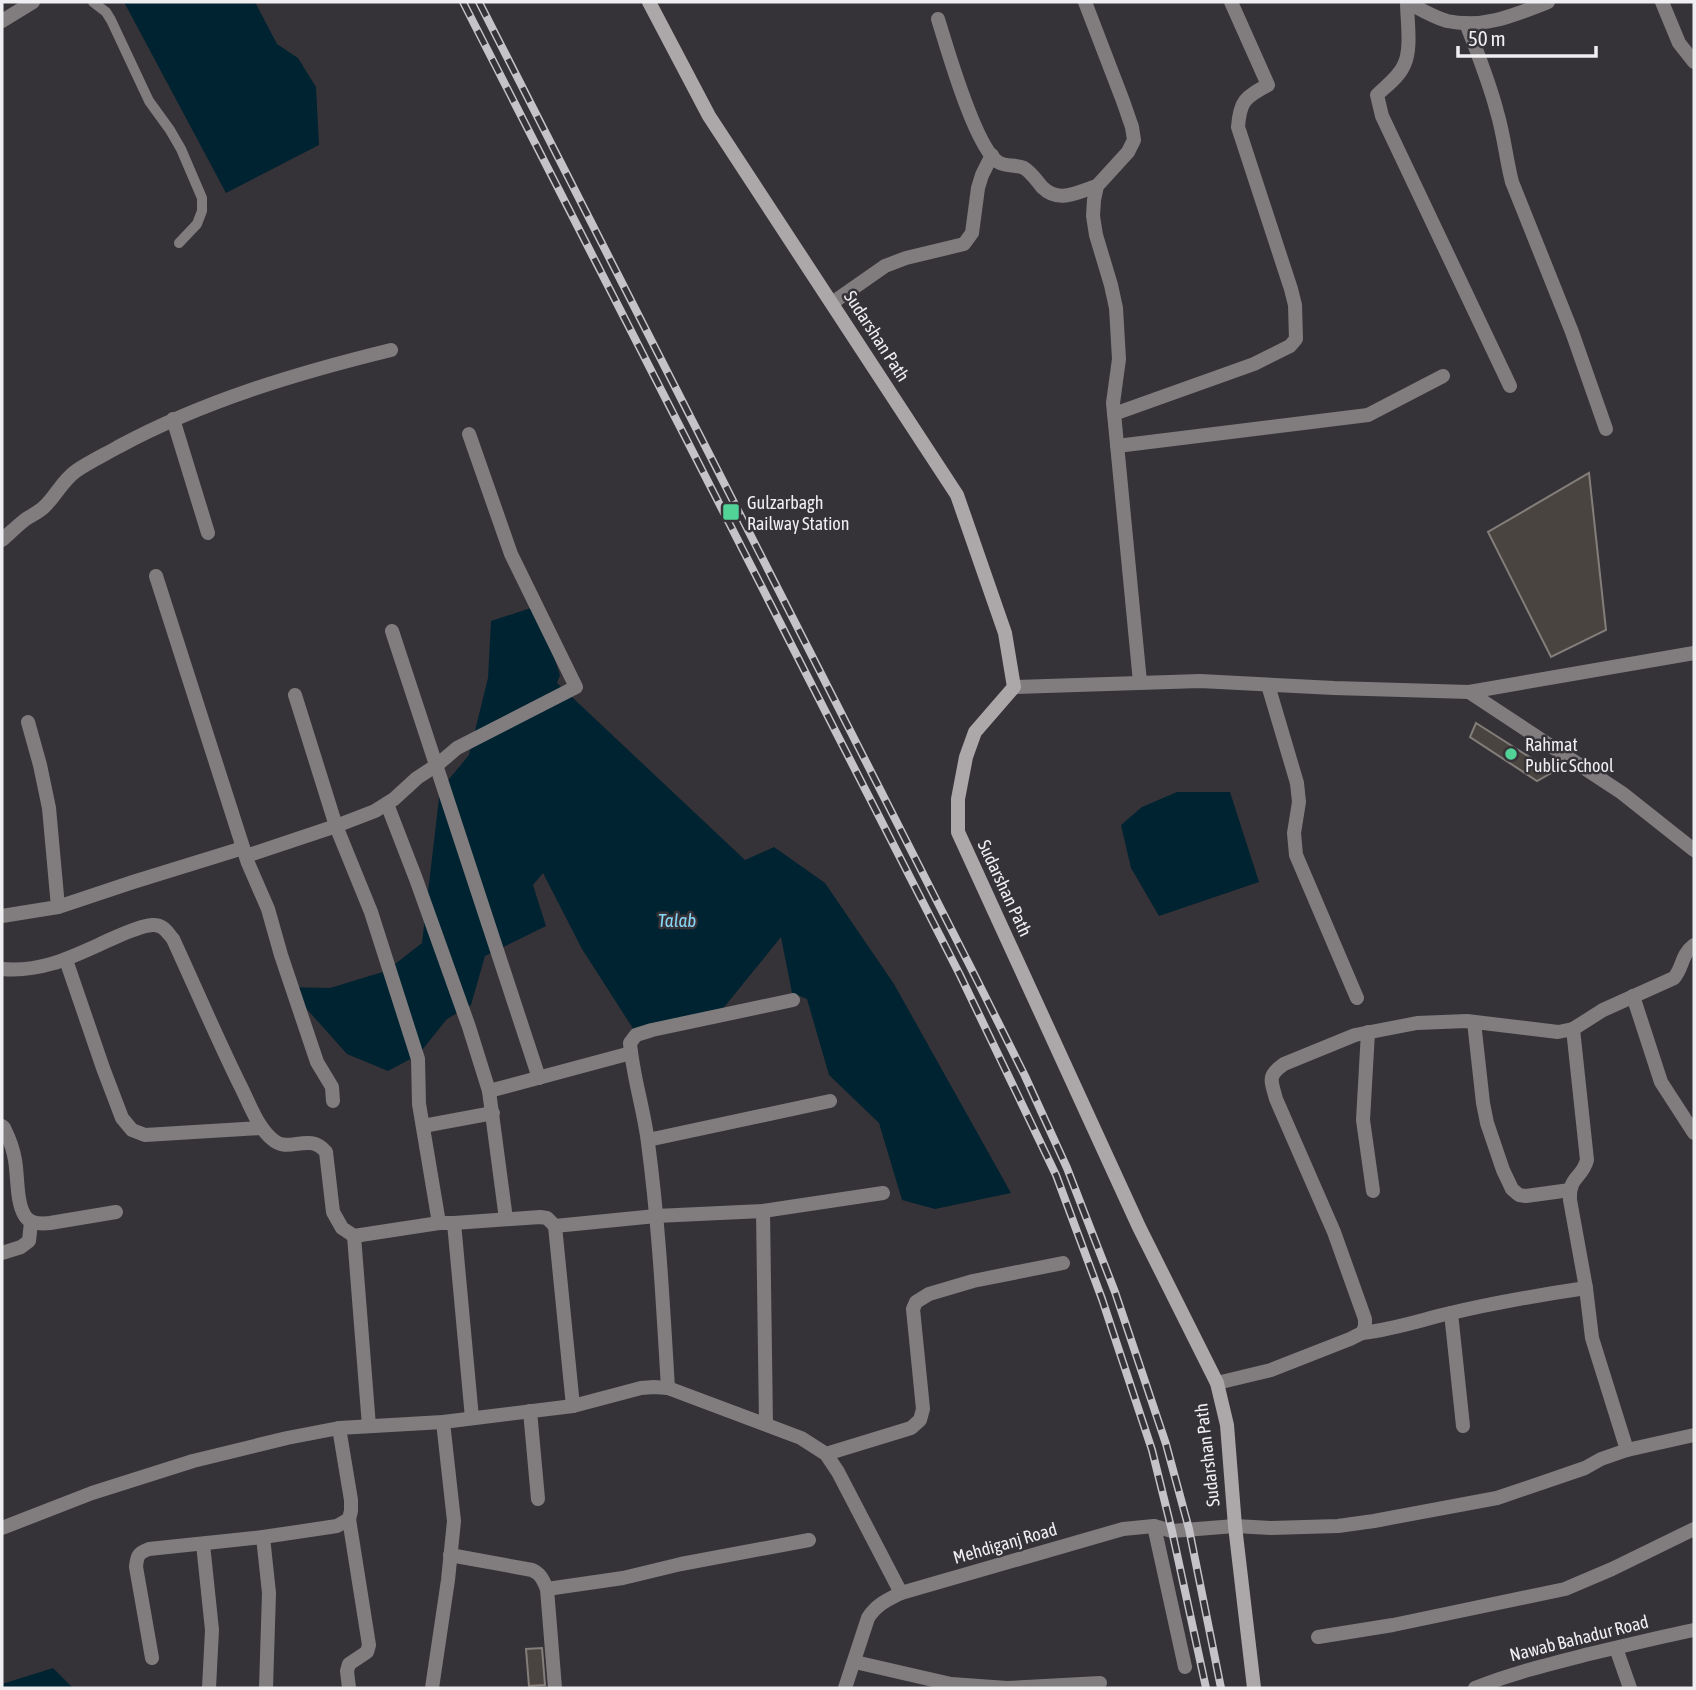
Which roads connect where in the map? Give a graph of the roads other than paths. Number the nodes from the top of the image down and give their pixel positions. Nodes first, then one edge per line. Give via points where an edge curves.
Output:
1 (33, 2) edge
2 (93, 2) edge
3 (649, 2) edge
4 (1086, 2) edge
5 (1231, 2) edge
6 (1407, 2) edge
7 (1548, 2) edge
8 (1662, 2) edge
9 (938, 19) dead end
10 (2, 21) edge
11 (1466, 23) junction
12 (1694, 62) edge
13 (992, 155) junction
14 (1097, 187) junction
15 (179, 243) dead end
16 (832, 303) junction
17 (391, 350) dead end
18 (1443, 376) dead end
19 (1510, 386) dead end
20 (1114, 414) junction
21 (173, 419) junction
22 (1606, 429) dead end
23 (469, 434) dead end
24 (1117, 446) junction
25 (208, 533) dead end
26 (2, 540) edge
27 (156, 576) dead end
28 (393, 631) dead end
29 (1694, 653) edge
30 (1140, 682) junction
31 (1268, 685) junction
32 (1014, 687) junction
33 (1468, 692) junction
34 (295, 695) dead end
35 (28, 722) dead end
36 (438, 765) junction
37 (387, 804) junction
38 (336, 826) junction
39 (1694, 850) edge
40 (244, 852) junction
41 (58, 907) junction
42 (2, 916) edge
43 (1694, 945) edge
44 (66, 960) junction
45 (2, 969) edge
46 (1633, 996) junction
47 (1357, 998) dead end
48 (793, 1000) dead end
49 (1475, 1022) junction
50 (1573, 1029) junction
51 (1368, 1032) junction
52 (631, 1053) junction
53 (539, 1078) junction
54 (489, 1091) junction
55 (334, 1101) dead end
56 (830, 1101) dead end
57 (493, 1113) junction
58 (2, 1126) edge
59 (423, 1126) junction
60 (261, 1128) junction
61 (1694, 1133) edge
62 (648, 1140) junction
63 (1570, 1190) junction
64 (1373, 1191) dead end
65 (883, 1193) dead end
66 (763, 1211) junction
67 (116, 1212) dead end
68 (656, 1216) junction
69 (506, 1219) junction
70 (31, 1222) junction
71 (447, 1223) junction
72 (555, 1226) junction
73 (354, 1236) junction
74 (2, 1253) edge
75 (1063, 1263) dead end
76 (1586, 1288) junction
77 (1451, 1313) junction
78 (1362, 1333) junction
79 (1217, 1383) junction
80 (668, 1388) junction
81 (573, 1406) junction
82 (530, 1411) junction
83 (472, 1418) junction
84 (443, 1422) junction
85 (766, 1424) junction
86 (369, 1426) junction
87 (1463, 1426) dead end
88 (339, 1428) junction
89 (1694, 1435) edge
90 (1628, 1450) junction
91 (826, 1454) junction
92 (538, 1499) dead end
93 (349, 1519) junction
94 (1235, 1525) junction
95 (1154, 1526) junction
96 (2, 1528) edge
97 (1694, 1529) edge
98 (264, 1537) junction
99 (809, 1539) dead end
100 (203, 1544) junction
101 (450, 1555) junction
102 (547, 1588) junction
103 (901, 1593) junction
104 (1694, 1630) edge
105 (1318, 1637) dead end
106 (1616, 1648) junction
107 (152, 1658) dead end
108 (855, 1662) junction
109 (1185, 1667) dead end
110 (1100, 1682) dead end
111 (209, 1688) edge
112 (266, 1688) edge
113 (349, 1688) edge
114 (432, 1688) edge
115 (555, 1688) edge
116 (845, 1688) edge
117 (1007, 1688) edge
118 (1254, 1688) edge
119 (1475, 1688) edge
120 (1630, 1688) edge

1 - 10 street
2 - 15 lane via 111,20 149,101 181,149 202,198 197,224
3 - 16 main road, Sudarshan Path via 709,117
4 - 14 street via 1134,139
5 - 20 street via 1268,85 1244,101 1238,127 1291,289 1296,339 1254,364
6 - 11 street via 1446,21
6 - 19 street via 1408,51 1399,74 1377,95 1382,116
7 - 11 street via 1510,18
8 - 12 street via 1679,44
9 - 13 street via 963,98
11 - 22 street via 1492,91 1512,182
13 - 14 street via 1003,164 1026,168 1051,194 1060,197
13 - 16 street via 978,188 972,233 964,244 885,266
14 - 20 street via 1093,216 1118,334
16 - 32 main road, Sudarshan Path via 957,495 1005,633
17 - 21 street via 251,390
18 - 24 street via 1368,415
20 - 24 street
21 - 25 street
21 - 26 street via 75,472 42,510
23 - 36 street via 511,554 576,687 457,748
24 - 30 street
27 - 40 street
28 - 36 street
29 - 33 street
30 - 31 street
30 - 32 street
31 - 33 street
31 - 47 street via 1297,783 1296,855
32 - 79 main road, Sudarshan Path via 975,732 958,800 958,832 1139,1227
33 - 39 street via 1622,793
34 - 38 street
35 - 41 street via 49,808
36 - 37 street
36 - 53 street
37 - 38 street
37 - 54 street
38 - 40 street
38 - 59 street via 370,912 418,1059
40 - 41 street via 133,881
40 - 55 street
41 - 42 street
43 - 46 street via 1684,954 1674,978
44 - 45 street via 19,971
44 - 60 street via 122,1118 132,1130 145,1135
44 - 60 street via 121,935 152,925 162,927 173,939
46 - 50 street
46 - 61 street via 1661,1082
48 - 52 street via 636,1035
49 - 50 street via 1558,1032
49 - 51 street via 1417,1023
49 - 63 street via 1482,1103 1512,1189 1526,1196
50 - 63 street via 1587,1160
51 - 64 street via 1363,1119
51 - 78 street via 1284,1064 1274,1070 1271,1079 1334,1232 1365,1319
52 - 53 street
52 - 62 street
53 - 54 street
54 - 57 street
56 - 62 street
57 - 59 street
57 - 69 street
58 - 70 street via 15,1158 20,1205
59 - 71 street
60 - 73 street via 277,1143 320,1145 326,1152 333,1212 342,1228
62 - 68 street
63 - 76 street
65 - 66 street
66 - 68 street
66 - 85 street
67 - 70 street
68 - 72 street
68 - 80 street
69 - 71 street
69 - 72 street via 547,1218
70 - 74 street via 29,1241
71 - 73 street
71 - 83 street
72 - 81 street
73 - 86 street
75 - 91 street via 973,1281 916,1302 920,1420 911,1428
76 - 77 street
76 - 90 street via 1592,1338
77 - 78 street
77 - 87 street
78 - 79 street via 1272,1370
79 - 94 main road, Sudarshan Path via 1227,1424
80 - 81 street via 641,1388
80 - 85 street
81 - 82 street
82 - 83 street
82 - 92 street
83 - 84 street
84 - 86 street
84 - 101 street via 454,1521
85 - 91 street
86 - 88 street
88 - 93 street via 351,1500
88 - 96 street via 193,1461
89 - 90 street, Mehdiganj Road
90 - 94 street, Mehdiganj Road via 1497,1498 1338,1526
91 - 103 street
93 - 98 street via 337,1526
93 - 113 street via 369,1645 367,1652 349,1664
94 - 95 street, Mehdiganj Road via 1172,1531
94 - 118 main road, Sudarshan Path
95 - 103 street, Mehdiganj Road via 1123,1529
95 - 109 street
97 - 105 street via 1565,1589
98 - 100 street
98 - 112 street via 269,1592
99 - 102 street via 623,1578
100 - 107 street via 149,1549 136,1557
100 - 111 street via 212,1630
101 - 102 street via 532,1570 543,1577
101 - 114 street
102 - 115 street
103 - 108 street, Mehdiganj Road via 881,1603 868,1618
104 - 106 street, Nawab Bahadur Road
106 - 119 street, Nawab Bahadur Road via 1536,1667
106 - 120 street
108 - 116 street, Mehdiganj Road
108 - 117 street via 951,1684
110 - 117 street

